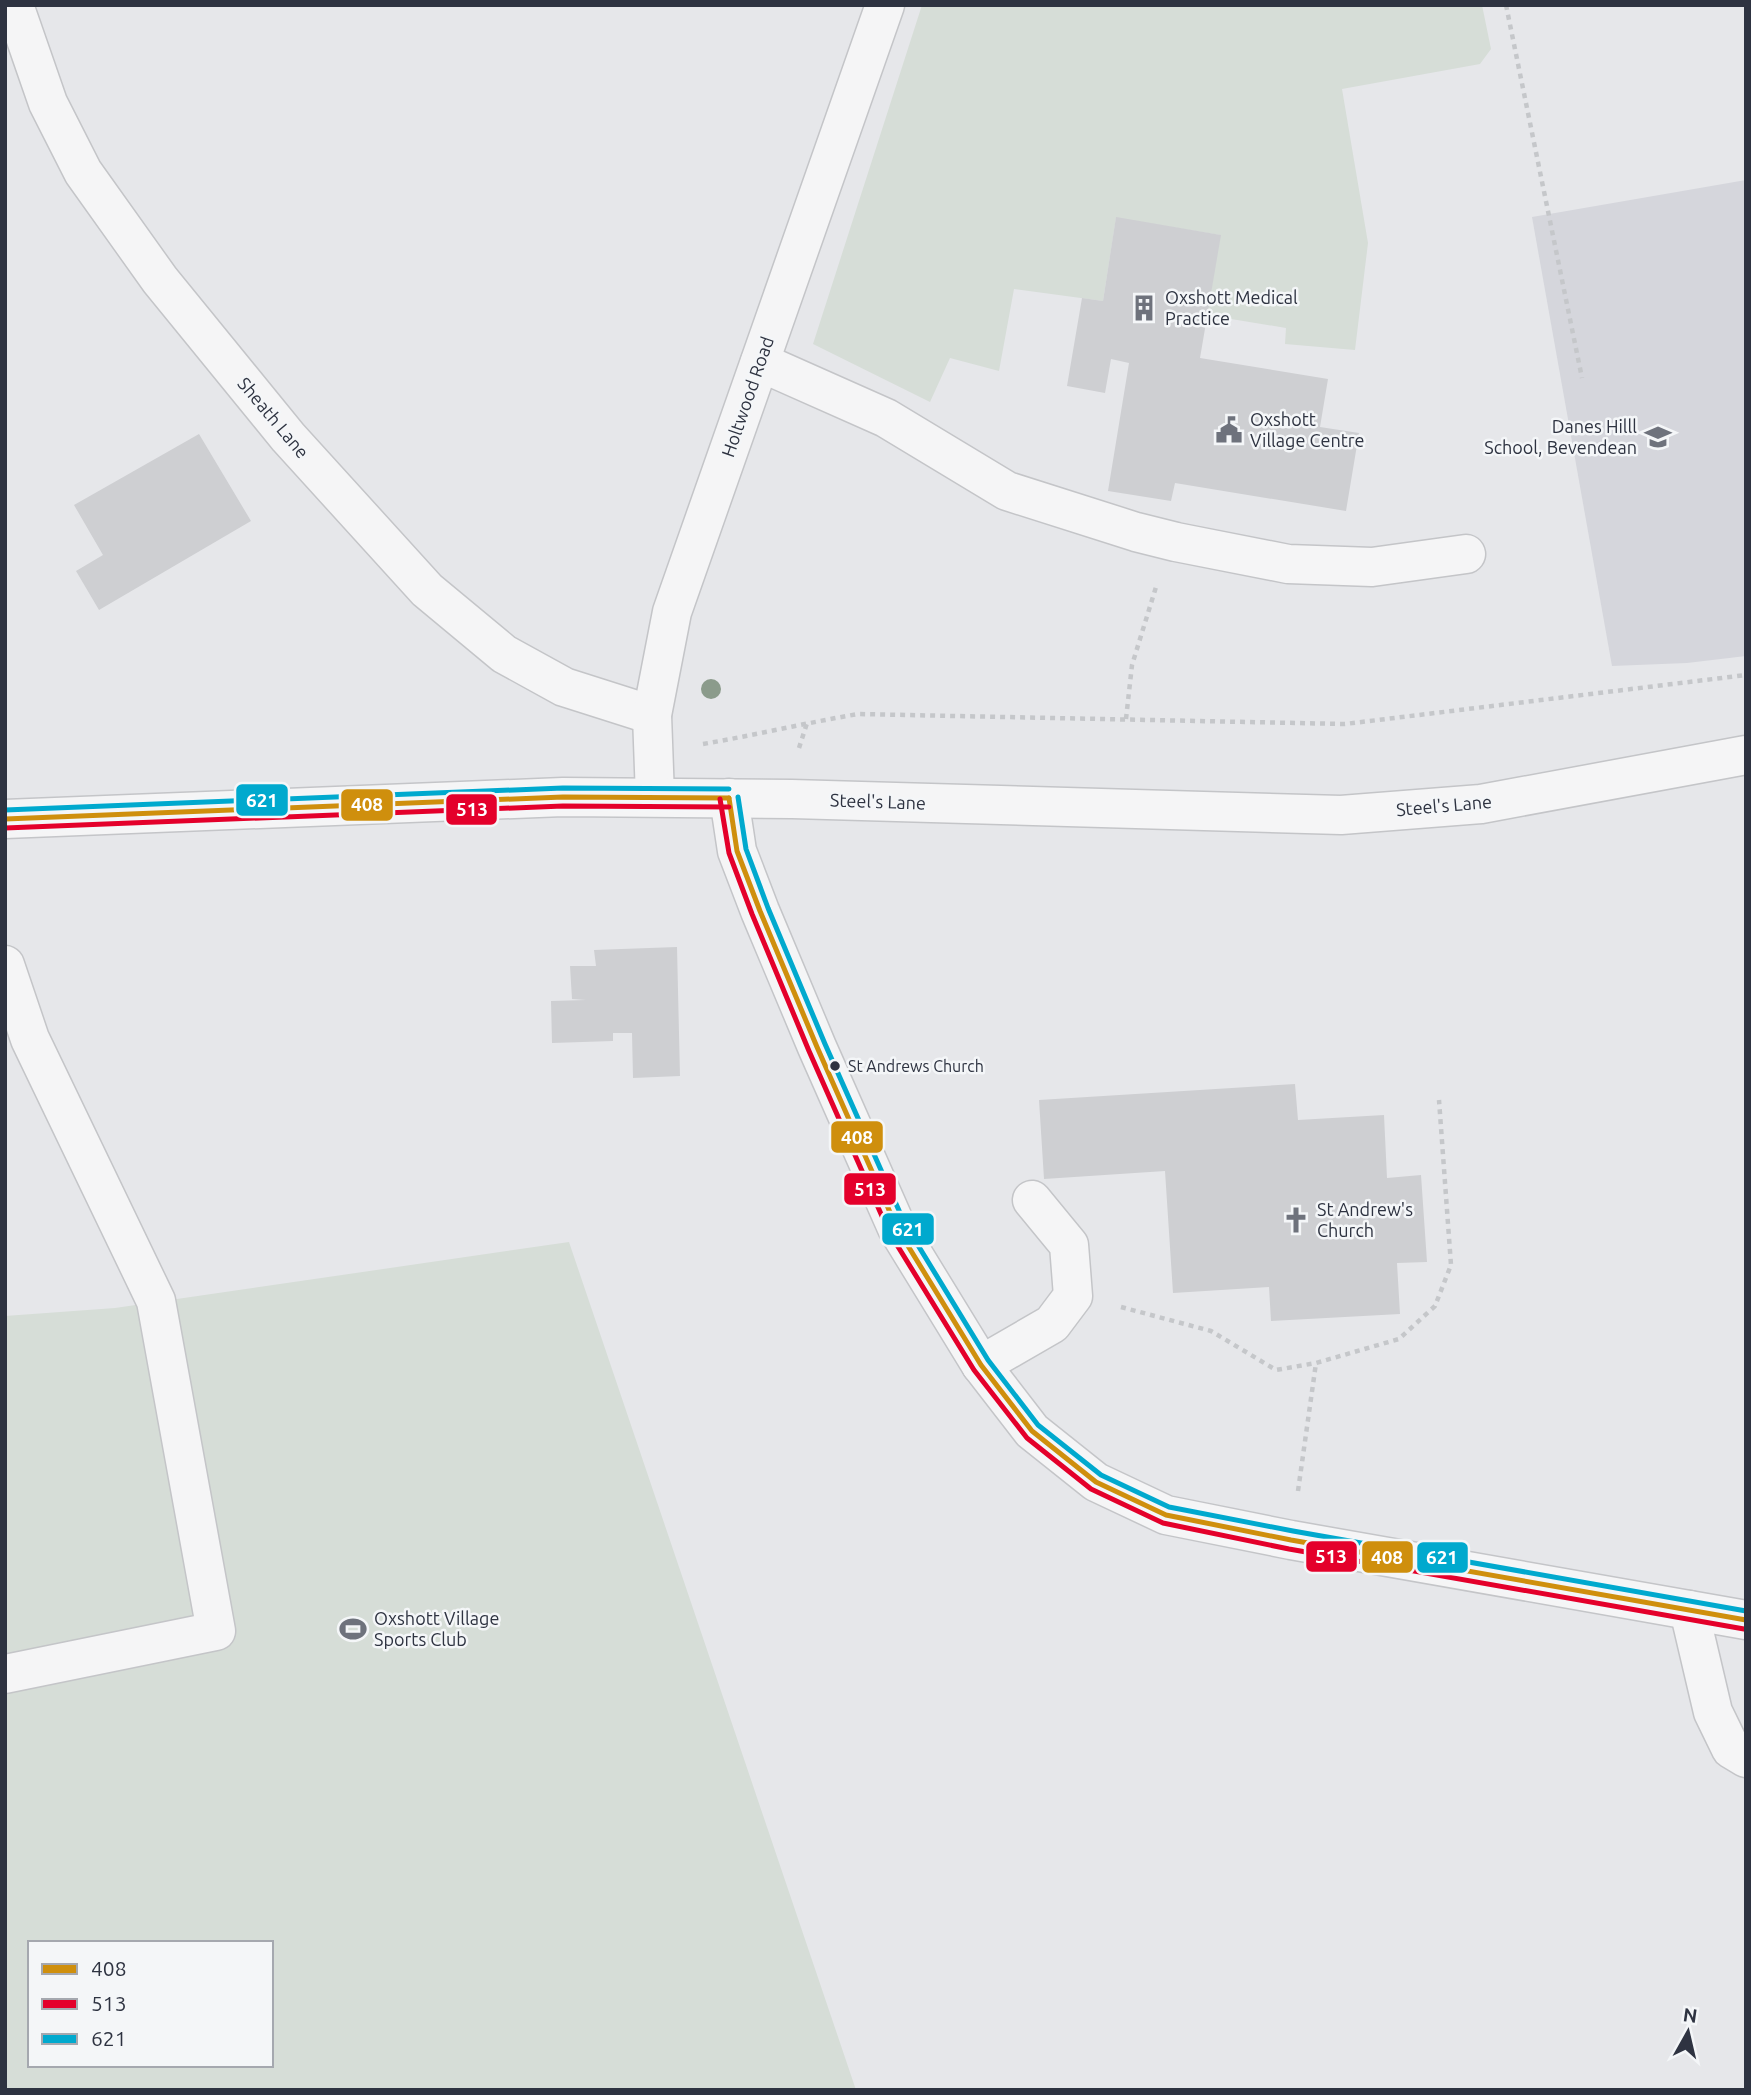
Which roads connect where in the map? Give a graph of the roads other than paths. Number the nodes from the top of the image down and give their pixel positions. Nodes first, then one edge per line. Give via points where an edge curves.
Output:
1 (14, 5) edge
2 (885, 5) edge
3 (760, 362) junction
4 (1466, 554) dead end
5 (652, 734) junction
6 (1746, 755) edge
7 (655, 797) junction
8 (729, 798) junction
9 (5, 819) edge
10 (5, 965) edge
11 (1032, 1200) dead end
12 (981, 1365) junction
13 (1689, 1610) junction
14 (1746, 1620) edge
15 (5, 1674) edge
16 (1746, 1758) edge

1 - 5 street, Sheath Lane via 48,103 83,173 160,280 297,447 427,590 504,654
2 - 3 street, Holtwood Road
3 - 4 street via 886,418 1007,491 1136,532 1288,564 1372,567
3 - 5 street, Holtwood Road via 672,612
5 - 7 street, Holtwood Road
6 - 8 street, Steel's Lane via 1481,804 1341,815
7 - 8 street, Steel's Lane
7 - 9 street, Steel's Lane
8 - 12 street via 737,851 746,875 865,1156 897,1228
10 - 15 street via 30,1039 156,1301 216,1631
11 - 12 street via 1069,1245 1073,1296 1052,1324
12 - 13 street via 1032,1431 1096,1482 1166,1515
13 - 14 street
13 - 16 street via 1713,1712 1731,1749

